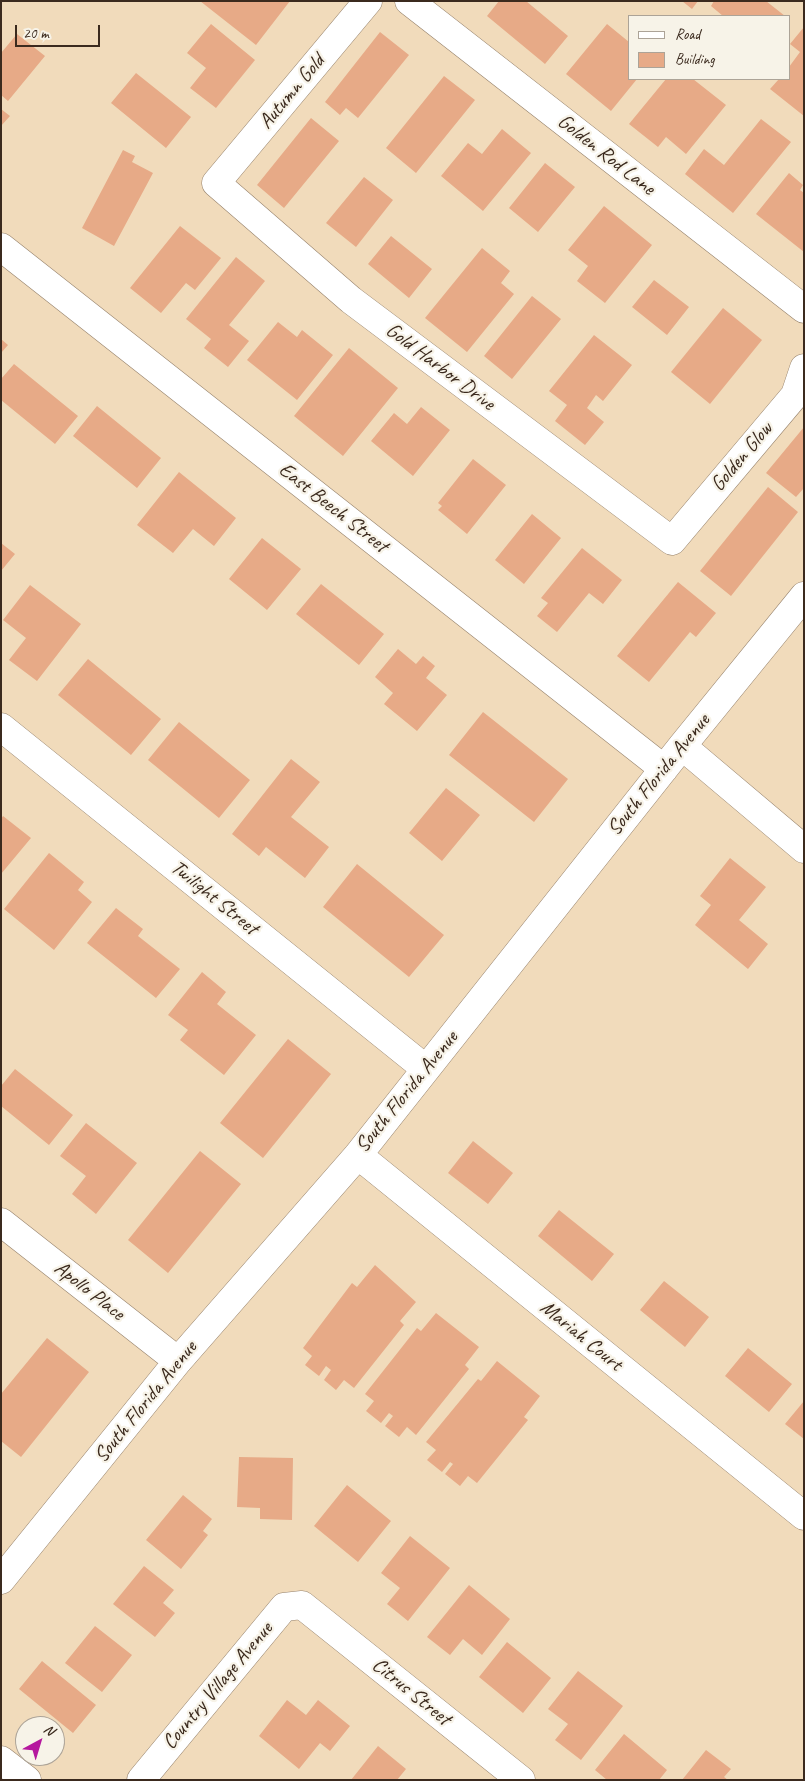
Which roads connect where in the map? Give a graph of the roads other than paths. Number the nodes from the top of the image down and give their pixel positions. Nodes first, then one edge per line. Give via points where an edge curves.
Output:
1 (368, 1) edge
2 (409, 1) edge
3 (216, 183) joint
4 (1, 247) edge
5 (804, 310) edge
6 (804, 368) edge
7 (672, 542) joint
8 (804, 596) edge
9 (1, 727) edge
10 (682, 746) junction
11 (664, 769) junction
12 (804, 848) edge
13 (426, 1069) junction
14 (358, 1155) junction
15 (1, 1222) edge
16 (178, 1361) junction
17 (804, 1516) edge
18 (1, 1580) edge
19 (302, 1605) joint
20 (1, 1760) edge
21 (27, 1780) edge
22 (141, 1780) edge
23 (521, 1780) edge

1 - 3 street, Autumn Gold
2 - 5 street, Golden Rod Lane
3 - 7 street, Gold Harbor Drive via 351,300
4 - 11 street, East Beech Street
6 - 7 street, Golden Glow via 794,395
8 - 10 street, South Florida Avenue
9 - 13 street, Twilight Street
10 - 11 street, South Florida Avenue
10 - 12 street
11 - 13 street, South Florida Avenue
13 - 14 street, South Florida Avenue
14 - 16 street, South Florida Avenue
14 - 17 street, Mariah Court
15 - 16 street, Apollo Place
16 - 18 street, South Florida Avenue
19 - 22 street, Country Village Avenue via 284,1607
19 - 23 street, Citrus Street
20 - 21 street

